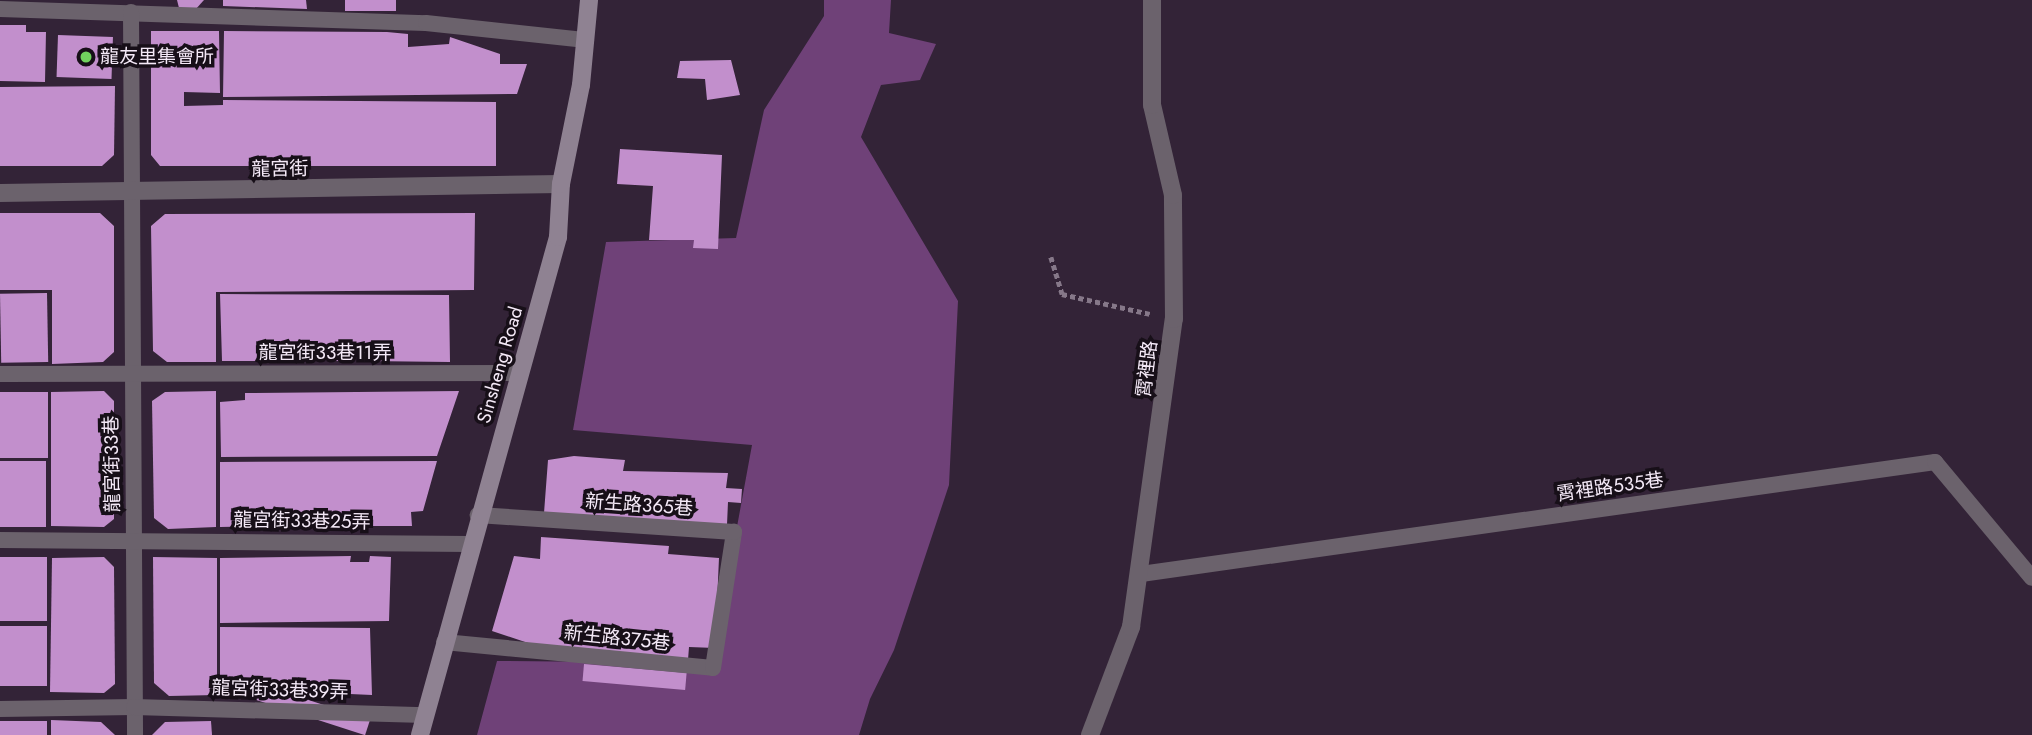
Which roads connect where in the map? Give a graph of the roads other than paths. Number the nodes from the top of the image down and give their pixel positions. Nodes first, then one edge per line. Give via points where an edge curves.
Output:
1 (589, 0) edge
2 (1152, 0) edge
3 (0, 9) edge
4 (131, 12) junction
5 (586, 40) junction
6 (561, 184) junction
7 (0, 192) edge
8 (129, 193) junction
9 (520, 373) junction
10 (0, 374) edge
11 (131, 375) junction
12 (478, 515) junction
13 (0, 540) edge
14 (134, 541) junction
15 (470, 544) junction
16 (1141, 574) junction
17 (2032, 578) edge
18 (724, 595) joint
19 (444, 642) junction
20 (134, 707) junction
21 (0, 709) edge
22 (425, 715) junction
23 (135, 735) edge
24 (420, 735) edge
25 (1090, 735) edge

1 - 5 street, Sinsheng Road
2 - 16 street, 霄裡路 via 1152,105 1172,195 1174,319
3 - 4 lane
4 - 5 lane via 426,23
4 - 8 lane, 龍宮街33巷
5 - 6 street, Sinsheng Road
6 - 8 street, 龍宮街
6 - 9 street, Sinsheng Road via 558,237
7 - 8 street, 龍宮街
8 - 11 lane, 龍宮街33巷
9 - 11 lane, 龍宮街33巷11弄
9 - 12 street, Sinsheng Road
10 - 11 lane, 龍宮街33巷11弄
11 - 14 lane, 龍宮街33巷
12 - 15 street, Sinsheng Road
12 - 18 lane, 新生路365巷 via 734,532
13 - 14 lane, 龍宮街33巷25弄
14 - 15 lane, 龍宮街33巷25弄
14 - 20 lane, 龍宮街33巷
15 - 19 street, Sinsheng Road
16 - 17 lane, 霄裡路535巷 via 1935,462
16 - 25 street, 霄裡路 via 1131,627
18 - 19 lane, 新生路375巷 via 713,668
19 - 22 street, Sinsheng Road
20 - 21 lane, 龍宮街33巷39弄
20 - 22 lane, 龍宮街33巷39弄
20 - 23 lane, 龍宮街33巷
22 - 24 street, Sinsheng Road

